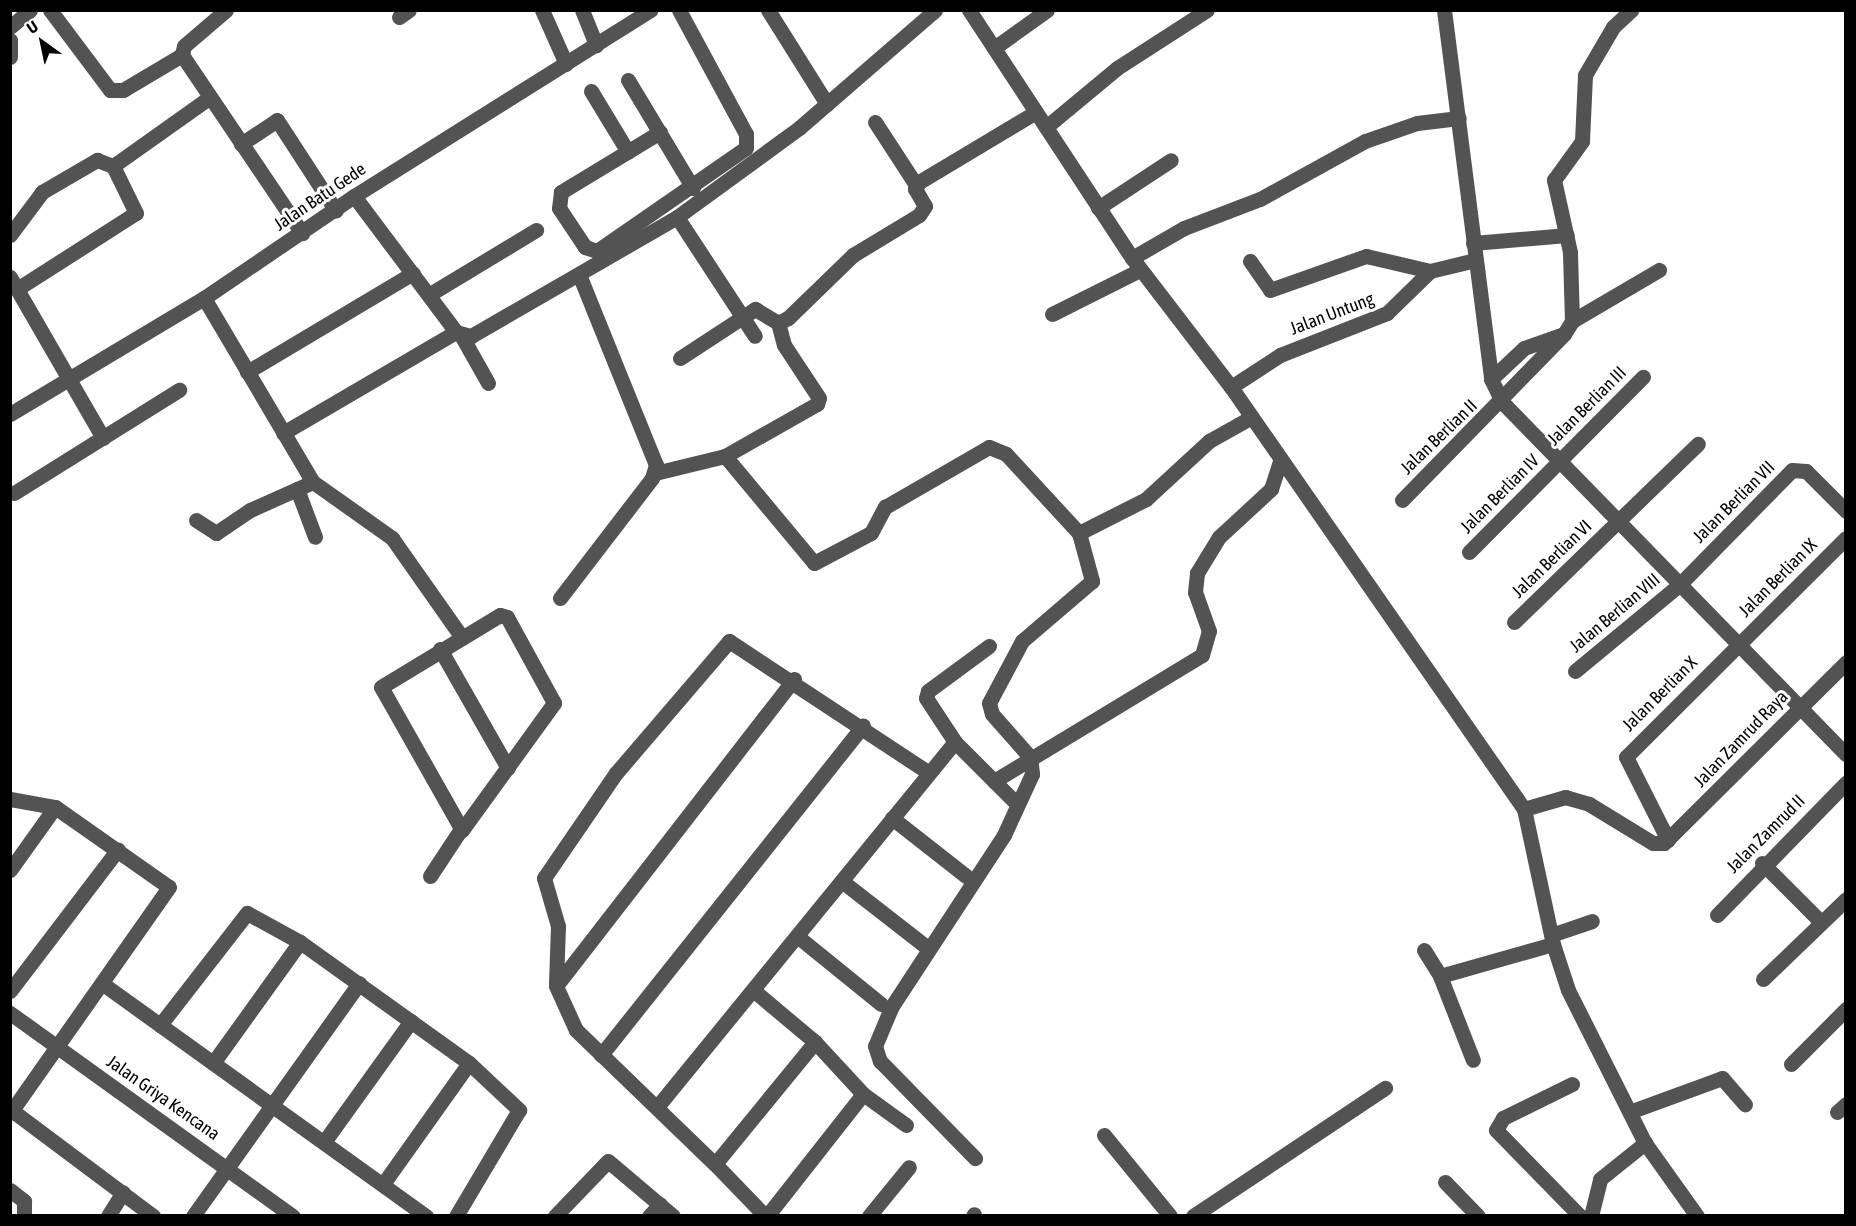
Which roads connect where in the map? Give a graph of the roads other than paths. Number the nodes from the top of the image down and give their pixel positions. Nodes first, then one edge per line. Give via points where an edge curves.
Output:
1 (30, 10) edge
2 (50, 10) edge
3 (226, 10) edge
4 (542, 10) edge
5 (582, 10) edge
6 (650, 10) edge
7 (678, 10) edge
8 (768, 10) edge
9 (935, 10) edge
10 (969, 10) edge
11 (1047, 10) edge
12 (1207, 10) edge
13 (1444, 10) edge
14 (1630, 10) edge
15 (10, 27) edge
16 (10, 40) edge
17 (596, 45) junction
18 (994, 48) junction
19 (182, 55) junction
20 (10, 57) edge
21 (566, 64) junction
22 (628, 80) dead end
23 (591, 91) dead end
24 (210, 97) junction
25 (827, 104) junction
26 (1036, 112) junction
27 (1459, 118) junction
28 (875, 122) dead end
29 (1046, 127) junction
30 (660, 132) junction
31 (242, 144) junction
32 (627, 152) junction
33 (1171, 160) dead end
34 (113, 166) junction
35 (916, 185) junction
36 (693, 188) junction
37 (354, 196) junction
38 (1098, 208) junction
39 (336, 210) junction
40 (677, 217) junction
41 (536, 230) dead end
42 (302, 233) junction
43 (10, 235) edge
44 (1567, 235) junction
45 (1473, 243) junction
46 (1475, 260) junction
47 (1250, 261) dead end
48 (1136, 264) junction
49 (1659, 270) dead end
50 (1430, 271) junction
51 (413, 273) junction
52 (580, 277) junction
53 (14, 283) edge
54 (430, 294) junction
55 (204, 298) junction
56 (1052, 314) dead end
57 (743, 317) junction
58 (778, 323) junction
59 (1568, 328) junction
60 (458, 333) junction
61 (755, 336) dead end
62 (680, 358) dead end
63 (248, 372) junction
64 (1643, 377) dead end
65 (1491, 379) junction
66 (71, 382) junction
67 (488, 382) dead end
68 (1231, 387) junction
69 (179, 390) dead end
70 (1502, 402) junction
71 (10, 414) edge
72 (1250, 418) junction
73 (283, 433) junction
74 (103, 438) junction
75 (1698, 444) dead end
76 (725, 456) junction
77 (1280, 461) junction
78 (1558, 463) junction
79 (655, 473) junction
80 (313, 482) junction
81 (297, 489) junction
82 (14, 493) dead end
83 (1402, 500) dead end
84 (1845, 511) edge
85 (196, 520) dead end
86 (1616, 523) junction
87 (1079, 533) junction
88 (315, 537) dead end
89 (1845, 538) edge
90 (1469, 552) dead end
91 (1679, 585) junction
92 (560, 598) dead end
93 (1514, 622) dead end
94 (461, 636) junction
95 (1738, 645) junction
96 (989, 646) dead end
97 (440, 649) junction
98 (1845, 662) edge
99 (1575, 671) dead end
100 (794, 679) junction
101 (1799, 707) junction
102 (863, 726) junction
103 (955, 742) junction
104 (1845, 754) edge
105 (1030, 757) junction
106 (508, 768) junction
107 (928, 772) junction
108 (994, 781) junction
109 (1845, 783) edge
110 (10, 799) edge
111 (1013, 800) dead end
112 (55, 807) junction
113 (1524, 809) junction
114 (892, 818) junction
115 (460, 829) junction
116 (1666, 842) junction
117 (118, 849) junction
118 (1762, 863) junction
119 (10, 870) edge
120 (430, 876) dead end
121 (966, 876) dead end
122 (843, 882) junction
123 (1845, 899) edge
124 (1717, 915) dead end
125 (1592, 921) dead end
126 (1821, 922) junction
127 (797, 936) junction
128 (1553, 939) junction
129 (300, 942) junction
130 (924, 945) dead end
131 (1424, 950) dead end
132 (1440, 976) junction
133 (1763, 979) dead end
134 (359, 983) junction
135 (103, 984) junction
136 (556, 986) junction
137 (753, 990) junction
138 (10, 991) edge
139 (881, 1004) dead end
140 (1845, 1009) edge
141 (10, 1013) edge
142 (411, 1021) junction
143 (160, 1025) junction
144 (815, 1042) junction
145 (58, 1047) junction
146 (601, 1055) junction
147 (1473, 1060) dead end
148 (213, 1063) junction
149 (469, 1063) junction
150 (1791, 1064) dead end
151 (1572, 1084) dead end
152 (1385, 1088) dead end
153 (863, 1094) junction
154 (1745, 1104) dead end
155 (272, 1105) junction
156 (657, 1107) junction
157 (11, 1111) edge
158 (1632, 1111) junction
159 (906, 1125) dead end
160 (1104, 1135) dead end
161 (324, 1142) junction
162 (1645, 1143) junction
163 (975, 1158) dead end
164 (715, 1164) junction
165 (227, 1167) junction
166 (909, 1167) dead end
167 (1445, 1182) dead end
168 (383, 1184) junction
169 (10, 1190) edge
170 (123, 1192) junction
171 (660, 1204) junction
172 (24, 1215) edge
173 (108, 1215) edge
174 (153, 1215) edge
175 (193, 1215) edge
176 (293, 1215) edge
177 (426, 1215) edge
178 (456, 1215) edge
179 (555, 1215) edge
180 (649, 1215) edge
181 (673, 1215) edge
182 (766, 1215) edge
183 (870, 1215) edge
184 (1170, 1215) edge
185 (1194, 1215) edge
186 (1478, 1215) edge
187 (1580, 1215) edge
188 (1591, 1215) edge
189 (1697, 1215) edge

1 - 15 street
2 - 19 street via 110,90 123,90
3 - 19 street via 184,46
4 - 21 street
5 - 17 street
6 - 17 street, Jalan Batu Gede
7 - 36 street via 748,139 742,152
8 - 25 street
9 - 25 street
10 - 18 street
11 - 18 street
12 - 29 street via 1117,68
13 - 27 street
14 - 44 street via 1613,27 1585,75 1582,141 1554,180
16 - 20 street
17 - 21 street, Jalan Batu Gede
18 - 26 street
19 - 24 street
21 - 37 street, Jalan Batu Gede
22 - 30 street
23 - 32 street
24 - 31 street
24 - 34 street
25 - 40 street
26 - 29 street
26 - 35 street
27 - 45 street
27 - 48 street via 1417,123 1365,141 1260,199 1184,228
28 - 35 street
29 - 38 street
30 - 32 street
30 - 36 street
31 - 39 street via 277,120
31 - 42 street
32 - 36 street via 558,196 559,208 585,247 597,251
33 - 38 street
34 - 43 street via 97,160 42,192
34 - 53 street via 136,213
35 - 58 street via 925,206 919,215 860,249
37 - 39 street, Jalan Batu Gede
37 - 51 street
38 - 48 street
39 - 42 street, Jalan Batu Gede
40 - 52 street
40 - 57 street
41 - 54 street
42 - 55 street, Jalan Batu Gede
44 - 45 street
44 - 59 street
45 - 46 street
46 - 50 street
46 - 65 street
47 - 50 street via 1270,291 1366,256
48 - 56 street
48 - 68 street
49 - 59 street
50 - 68 street, Jalan Untung via 1387,314 1280,354
51 - 54 street
51 - 63 street
52 - 60 street via 478,333
52 - 79 street via 655,459
53 - 66 street
54 - 60 street
55 - 63 street
55 - 66 street, Jalan Batu Gede
57 - 58 street via 762,309
57 - 61 street
57 - 62 street
58 - 76 street via 784,345 819,401
59 - 65 street via 1524,348
59 - 70 street, Jalan Berlian II
60 - 67 street
60 - 73 street
63 - 73 street
64 - 78 street, Jalan Berlian III
65 - 70 street
66 - 71 street, Jalan Batu Gede
66 - 74 street
68 - 72 street
69 - 74 street
70 - 78 street
70 - 83 street, Jalan Berlian II
72 - 77 street
72 - 87 street via 1209,441 1146,498
73 - 80 street
74 - 82 street
75 - 86 street, Jalan Berlian VI
76 - 79 street
76 - 87 street via 814,563 871,533 885,507 989,447 1006,454
77 - 105 street via 1271,489 1219,537 1197,573 1195,592 1209,631 1202,655
77 - 113 street
78 - 86 street
78 - 90 street, Jalan Berlian IV
79 - 92 street
80 - 81 street
80 - 94 street via 392,538
81 - 85 street via 214,534
81 - 88 street
84 - 91 street, Jalan Berlian VII via 1806,471 1792,470
86 - 91 street
86 - 93 street, Jalan Berlian VI
87 - 105 street via 1092,582 1022,640 989,703 997,721
89 - 95 street, Jalan Berlian IX
91 - 95 street
91 - 99 street, Jalan Berlian VIII
94 - 97 street
94 - 106 street via 500,615 507,617 554,700
95 - 101 street
95 - 116 street, Jalan Berlian X via 1626,757
96 - 103 street via 926,694
97 - 106 street
97 - 115 street via 380,689
98 - 101 street, Jalan Zamrud Raya
100 - 102 street
100 - 136 street
100 - 136 street via 729,641 616,773 544,878 558,926
101 - 104 street
101 - 116 street, Jalan Zamrud Raya
102 - 107 street
102 - 146 street
103 - 107 street
103 - 108 street
105 - 108 street
105 - 163 street via 1032,774 1004,835 891,1008 875,1046 880,1061
106 - 115 street
107 - 114 street
108 - 111 street
109 - 118 street, Jalan Zamrud II
110 - 112 street
112 - 117 street
112 - 119 street
113 - 116 street via 1565,797 1589,804 1653,843
113 - 128 street
114 - 121 street
114 - 122 street
115 - 120 street
117 - 135 street via 169,887
117 - 138 street
118 - 124 street, Jalan Zamrud II
118 - 126 street
122 - 127 street
122 - 130 street
123 - 126 street
125 - 128 street
126 - 133 street
127 - 137 street
127 - 139 street
128 - 132 street
128 - 158 street via 1579,1014
129 - 134 street
129 - 143 street via 247,913
129 - 148 street
131 - 132 street
132 - 147 street
134 - 142 street
134 - 155 street
135 - 143 street
135 - 145 street
136 - 146 street via 569,1022
137 - 144 street
137 - 156 street
140 - 150 street
141 - 145 street, Jalan Griya Kencana
142 - 149 street
142 - 161 street
143 - 148 street
144 - 153 street
144 - 164 street
145 - 157 street
145 - 165 street, Jalan Griya Kencana
146 - 156 street
148 - 155 street
149 - 168 street
149 - 178 street via 520,1113
151 - 187 street via 1503,1118 1496,1130
152 - 185 street
153 - 159 street
153 - 182 street
154 - 158 street via 1722,1078
155 - 161 street
155 - 165 street
156 - 164 street
157 - 170 street
158 - 162 street
160 - 184 street
161 - 168 street
162 - 188 street via 1600,1179
162 - 189 street
164 - 182 street
165 - 175 street
165 - 176 street, Jalan Griya Kencana
166 - 183 street
167 - 186 street
168 - 177 street
169 - 172 street via 24,1201
170 - 173 street
170 - 174 street
171 - 179 street via 608,1161
171 - 180 street
171 - 181 street

